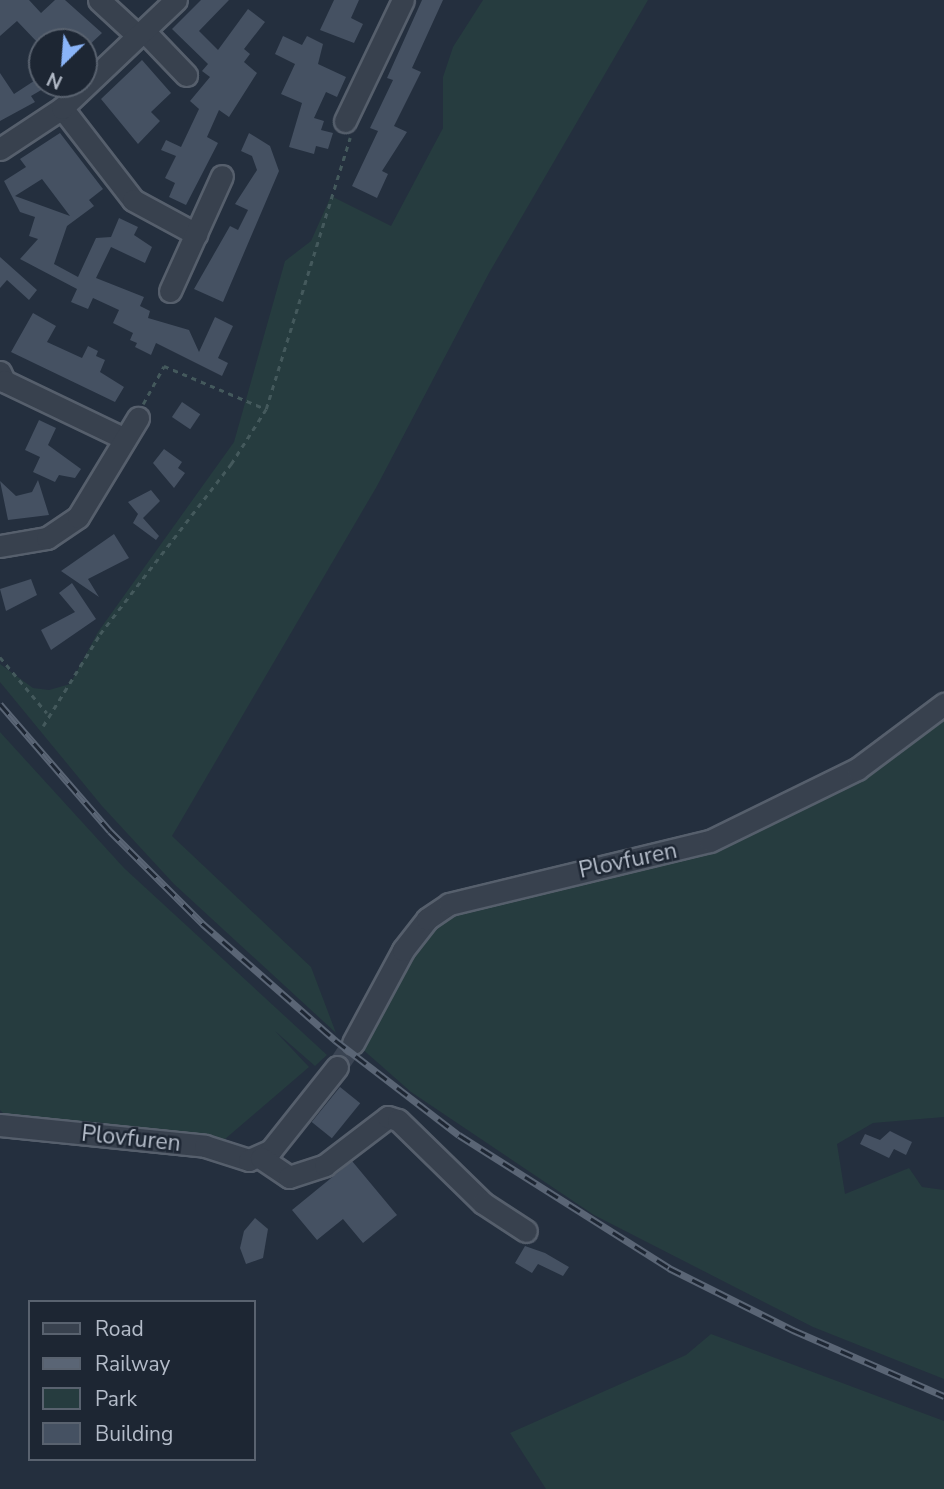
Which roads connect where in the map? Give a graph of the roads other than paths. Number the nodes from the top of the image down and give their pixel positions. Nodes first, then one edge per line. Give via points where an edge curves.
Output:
1 (99, 0) edge
2 (176, 0) edge
3 (403, 0) edge
4 (141, 33) junction
5 (186, 75) dead end
6 (62, 107) junction
7 (345, 121) road end
8 (0, 149) edge
9 (222, 176) dead end
10 (196, 234) junction
11 (170, 291) dead end
12 (0, 372) edge
13 (140, 411) road end
14 (125, 439) junction
15 (0, 546) edge
16 (944, 704) edge
17 (353, 1044) tunnel mouth
18 (337, 1067) tunnel mouth
19 (0, 1125) edge
20 (261, 1158) junction
21 (526, 1231) dead end

1 - 4 street
2 - 4 street
3 - 7 street
4 - 5 street
4 - 6 street
6 - 8 street
6 - 10 street via 133,200
9 - 10 street
10 - 11 street
12 - 14 street via 4,382
13 - 14 street
14 - 15 street via 78,517 47,538
16 - 17 street, Plovfuren via 857,769 710,841 449,904 427,919 403,950
18 - 20 street
19 - 20 street, Plovfuren via 205,1146 249,1160
20 - 21 street, Plovfuren via 289,1177 325,1165 388,1117 398,1120 483,1203

